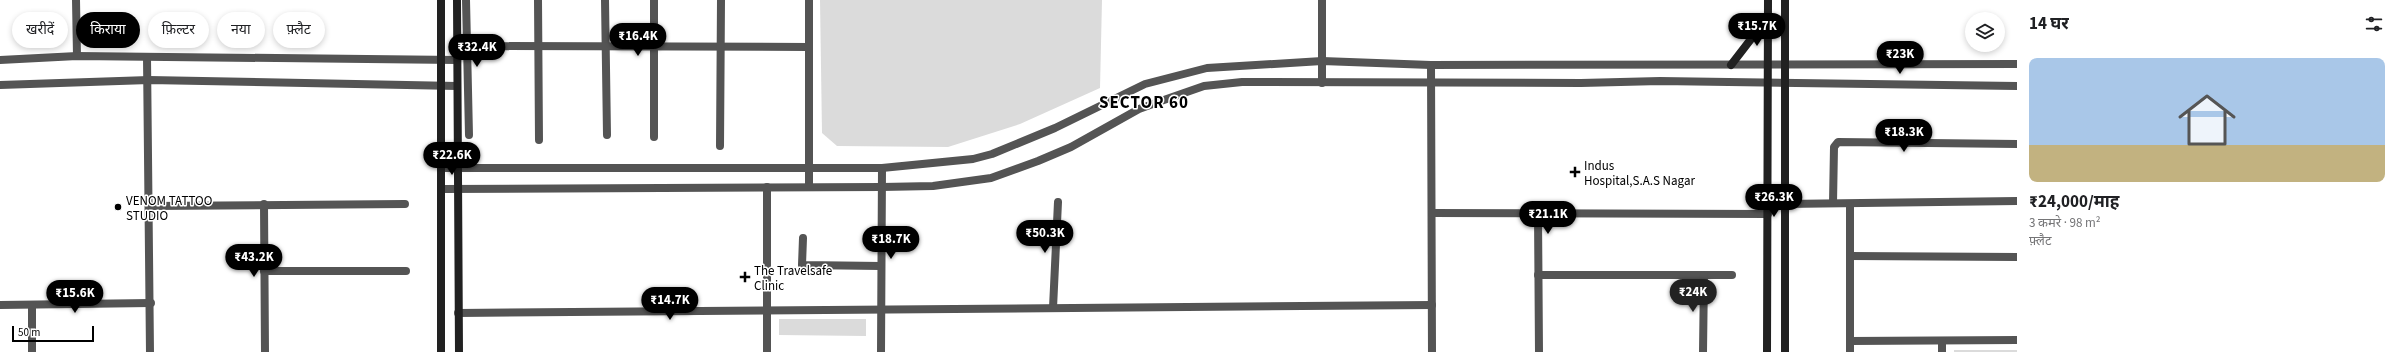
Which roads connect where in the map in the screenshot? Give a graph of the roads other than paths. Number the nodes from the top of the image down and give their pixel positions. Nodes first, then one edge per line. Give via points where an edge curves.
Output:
1 (76, 0) edge
2 (441, 0) edge
3 (457, 0) edge
4 (466, 0) edge
5 (538, 0) edge
6 (606, 0) edge
7 (654, 0) edge
8 (721, 0) edge
9 (809, 0) edge
10 (1322, 0) edge
11 (1768, 0) edge
12 (1784, 0) edge
13 (1768, 17) junction
14 (538, 45) junction
15 (467, 46) junction
16 (606, 47) junction
17 (654, 47) junction
18 (809, 47) junction
19 (722, 48) junction
20 (77, 56) junction
21 (147, 57) junction
22 (0, 60) edge
23 (441, 60) junction
24 (457, 60) junction
25 (1322, 61) junction
26 (2017, 64) edge
27 (1431, 65) junction
28 (1731, 65) junction
29 (1768, 65) junction
30 (1784, 65) junction
31 (149, 80) junction
32 (1322, 83) junction
33 (1431, 83) junction
34 (1768, 84) junction
35 (1784, 84) junction
36 (0, 85) edge
37 (441, 85) junction
38 (457, 86) junction
39 (2017, 86) edge
40 (607, 135) dead end
41 (469, 136) dead end
42 (654, 137) dead end
43 (539, 140) dead end
44 (2017, 144) edge
45 (720, 146) dead end
46 (442, 168) junction
47 (458, 168) junction
48 (809, 168) junction
49 (882, 168) junction
50 (767, 187) junction
51 (809, 187) junction
52 (882, 187) junction
53 (458, 188) junction
54 (442, 189) junction
55 (1058, 202) dead end
56 (2017, 202) edge
57 (264, 204) junction
58 (405, 204) dead end
59 (1784, 204) junction
60 (1833, 204) junction
61 (1850, 204) junction
62 (150, 206) junction
63 (1432, 213) junction
64 (1538, 214) junction
65 (1768, 214) junction
66 (803, 238) dead end
67 (1850, 256) junction
68 (2017, 257) edge
69 (881, 266) junction
70 (264, 271) junction
71 (406, 271) dead end
72 (1538, 275) junction
73 (1704, 275) junction
74 (1732, 275) dead end
75 (151, 303) junction
76 (0, 305) edge
77 (1432, 305) junction
78 (32, 306) junction
79 (1053, 308) junction
80 (881, 309) junction
81 (768, 310) junction
82 (458, 313) junction
83 (2017, 340) edge
84 (1850, 341) junction
85 (1942, 341) junction
86 (32, 352) edge
87 (150, 352) edge
88 (264, 352) edge
89 (440, 352) edge
90 (459, 352) edge
91 (767, 352) edge
92 (881, 352) edge
93 (1432, 352) edge
94 (1538, 352) edge
95 (1703, 352) edge
96 (1767, 352) edge
97 (1785, 352) edge
98 (1850, 352) edge
99 (1942, 352) edge

1 - 20 street
2 - 23 main road
3 - 24 main road
4 - 15 street
5 - 14 street
6 - 16 street
7 - 17 street
8 - 19 street
9 - 18 street
10 - 25 street
11 - 13 main road
12 - 30 main road
13 - 28 main road
13 - 29 main road
14 - 15 street
14 - 16 street
14 - 43 street
15 - 41 street
16 - 17 street
16 - 40 street
17 - 19 street
17 - 42 street
18 - 19 street
18 - 48 street
19 - 45 street
20 - 21 street
20 - 22 street
21 - 23 street
21 - 31 street
23 - 24 street
23 - 37 main road
24 - 38 main road
25 - 27 street
25 - 32 street
25 - 49 street via 1207,68 1188,72 1125,93 1054,128 992,154
26 - 30 street
27 - 28 street
27 - 33 street
28 - 29 street
29 - 30 street
29 - 34 main road
30 - 35 main road
31 - 36 street
31 - 37 street
31 - 62 street
32 - 33 street
32 - 52 street via 1242,82 1204,86 1139,109 1071,147 991,178 933,186
33 - 34 street via 1660,81
33 - 63 street
34 - 35 street
34 - 65 main road
35 - 39 street
35 - 59 main road
37 - 38 street
37 - 46 main road
38 - 47 main road
44 - 60 street via 1838,142 1834,147
46 - 47 street
46 - 54 main road
47 - 48 street
47 - 53 main road
48 - 49 street
48 - 51 street
49 - 52 street
50 - 51 street
50 - 53 street
50 - 81 street
51 - 52 street
52 - 69 street
53 - 54 street
53 - 82 main road
54 - 89 main road
55 - 79 street
56 - 61 street
57 - 58 street
57 - 62 street
57 - 70 street
59 - 60 street
59 - 97 main road
60 - 61 street
61 - 67 street
62 - 75 street
63 - 64 street
63 - 77 street
64 - 65 street
64 - 72 street
65 - 96 main road
66 - 69 street via 802,265
67 - 68 street
67 - 84 street
69 - 80 street
70 - 71 street
70 - 88 street
72 - 73 street
72 - 94 street
73 - 74 street
73 - 95 street
75 - 78 street
75 - 87 street
76 - 78 street
77 - 79 street
77 - 93 street
78 - 86 street
79 - 80 street
80 - 81 street
80 - 92 street
81 - 82 street
81 - 91 street
82 - 90 main road
83 - 85 street
84 - 85 street
84 - 98 street
85 - 99 street

